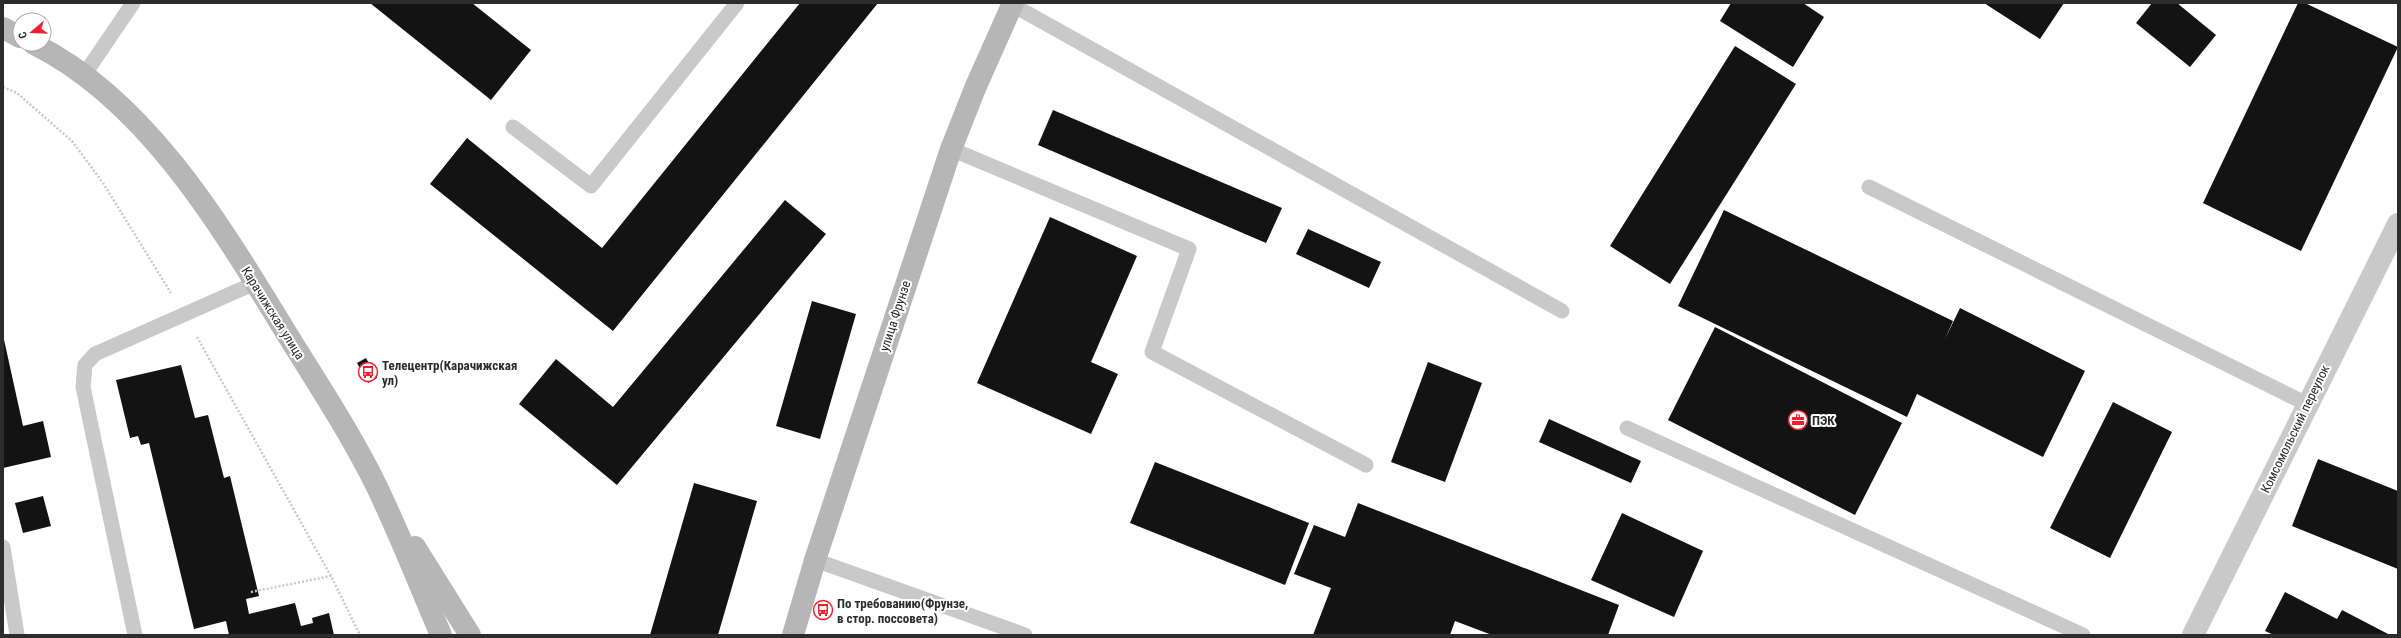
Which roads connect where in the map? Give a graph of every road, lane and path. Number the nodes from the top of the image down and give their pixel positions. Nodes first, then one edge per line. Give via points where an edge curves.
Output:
1 (133, 3) edge
2 (737, 3) edge
3 (1011, 4) edge
4 (3, 28) edge
5 (12, 33) edge
6 (47, 52) edge
7 (84, 75) junction
8 (3, 87) edge
9 (513, 127) dead end
10 (951, 149) junction
11 (1869, 187) dead end
12 (2398, 224) edge
13 (255, 283) junction
14 (1562, 311) dead end
15 (185, 314) junction
16 (2307, 404) junction
17 (1627, 428) dead end
18 (1366, 465) dead end
19 (377, 486) junction
20 (3, 547) edge
21 (815, 560) junction
22 (331, 576) junction
23 (251, 592) dead end
24 (17, 635) edge
25 (135, 635) edge
26 (360, 635) edge
27 (441, 635) edge
28 (470, 635) edge
29 (793, 635) edge
30 (1025, 635) edge
31 (2083, 635) edge
32 (2193, 635) edge

1 - 7 lane
2 - 9 lane via 591,186
3 - 10 main road, улица Фрунзе
3 - 14 lane
4 - 5 main road
6 - 7 main road, Карачижская улица
7 - 13 main road, Карачижская улица via 118,104 176,170
8 - 15 path via 17,93 72,141 103,183
10 - 18 lane via 1189,249 1152,352
10 - 21 main road, улица Фрунзе
11 - 16 lane
12 - 16 street, Комсомольский переулок
13 - 15 lane
13 - 19 main road, Карачижская улица via 327,398
15 - 22 path
15 - 25 lane via 95,354 85,365 83,386
16 - 32 street, Комсомольский переулок
17 - 31 lane
19 - 27 main road, Карачижская улица
19 - 28 main road
20 - 24 lane
21 - 29 main road, улица Фрунзе
21 - 30 lane
22 - 23 path
22 - 26 path

